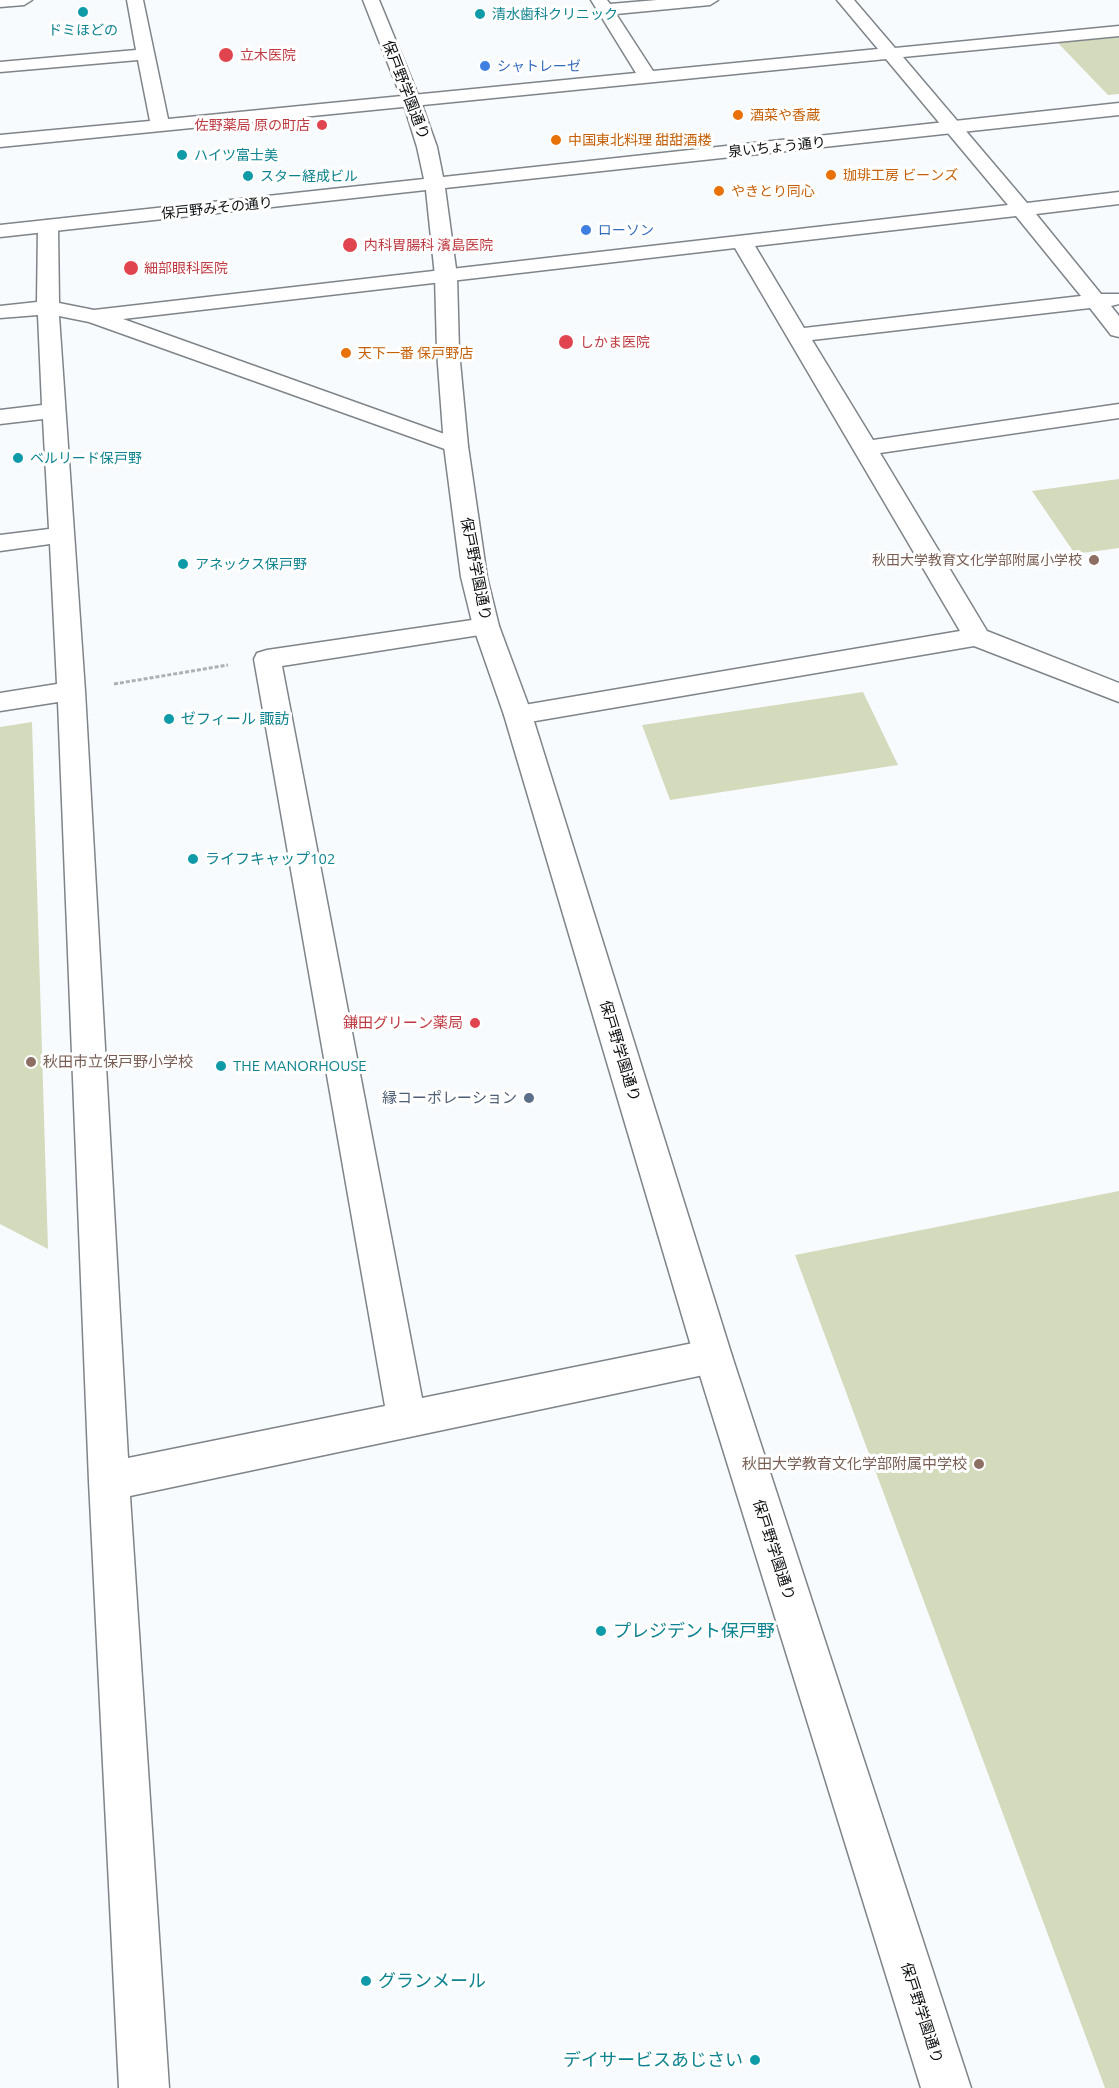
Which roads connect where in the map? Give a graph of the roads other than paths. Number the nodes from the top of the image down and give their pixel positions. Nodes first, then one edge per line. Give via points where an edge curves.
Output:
1 (24, 0) edge
2 (135, 0) edge
3 (371, 0) edge
4 (710, 0) edge
5 (845, 0) edge
6 (0, 2) edge
7 (602, 5) edge
8 (1119, 31) edge
9 (145, 54) junction
10 (891, 54) junction
11 (0, 67) edge
12 (649, 79) junction
13 (412, 102) junction
14 (1119, 109) edge
15 (160, 124) junction
16 (951, 127) junction
17 (0, 141) edge
18 (435, 184) junction
19 (1119, 198) edge
20 (1021, 210) junction
21 (48, 226) junction
22 (0, 231) edge
23 (742, 242) junction
24 (446, 276) junction
25 (1119, 299) edge
26 (1097, 302) junction
27 (48, 308) junction
28 (0, 312) edge
29 (94, 316) junction
30 (1119, 330) edge
31 (800, 335) junction
32 (55, 411) junction
33 (1119, 411) edge
34 (0, 417) edge
35 (456, 446) junction
36 (866, 448) junction
37 (62, 535) junction
38 (0, 543) edge
39 (486, 626) junction
40 (976, 637) junction
41 (71, 691) junction
42 (1119, 693) edge
43 (0, 702) edge
44 (518, 715) junction
45 (712, 1356) junction
46 (407, 1420) junction
47 (109, 1481) junction
48 (144, 2088) edge
49 (946, 2088) edge

1 - 6 street
2 - 9 street
3 - 13 street, 保戸野学園通り
4 - 7 street
5 - 10 street
7 - 12 street
8 - 10 street
9 - 11 street
9 - 15 street
10 - 12 street
10 - 16 street
12 - 13 street
13 - 15 street
13 - 18 street, 保戸野学園通り
14 - 16 street, 泉いちょう通り
15 - 17 street
16 - 18 street, 泉いちょう通り
16 - 20 street
18 - 21 street, 保戸野みその通り
18 - 24 street, 保戸野学園通り
19 - 20 street
20 - 23 street
20 - 26 street
21 - 22 street, 保戸野みその通り
21 - 27 street
23 - 24 street
23 - 31 street
24 - 29 street
24 - 35 street, 保戸野学園通り
25 - 26 street
26 - 30 street
26 - 31 street
27 - 28 street
27 - 29 street
27 - 32 street
29 - 35 street
31 - 36 street
32 - 34 street
32 - 37 street
33 - 36 street
35 - 39 street, 保戸野学園通り via 474,577
36 - 40 street
37 - 38 street
37 - 41 street
39 - 44 street, 保戸野学園通り
39 - 46 street via 267,659
40 - 42 street
40 - 44 street
41 - 43 street
41 - 47 street
44 - 45 street, 保戸野学園通り
45 - 46 street
45 - 49 street, 保戸野学園通り
46 - 47 street
47 - 48 street

